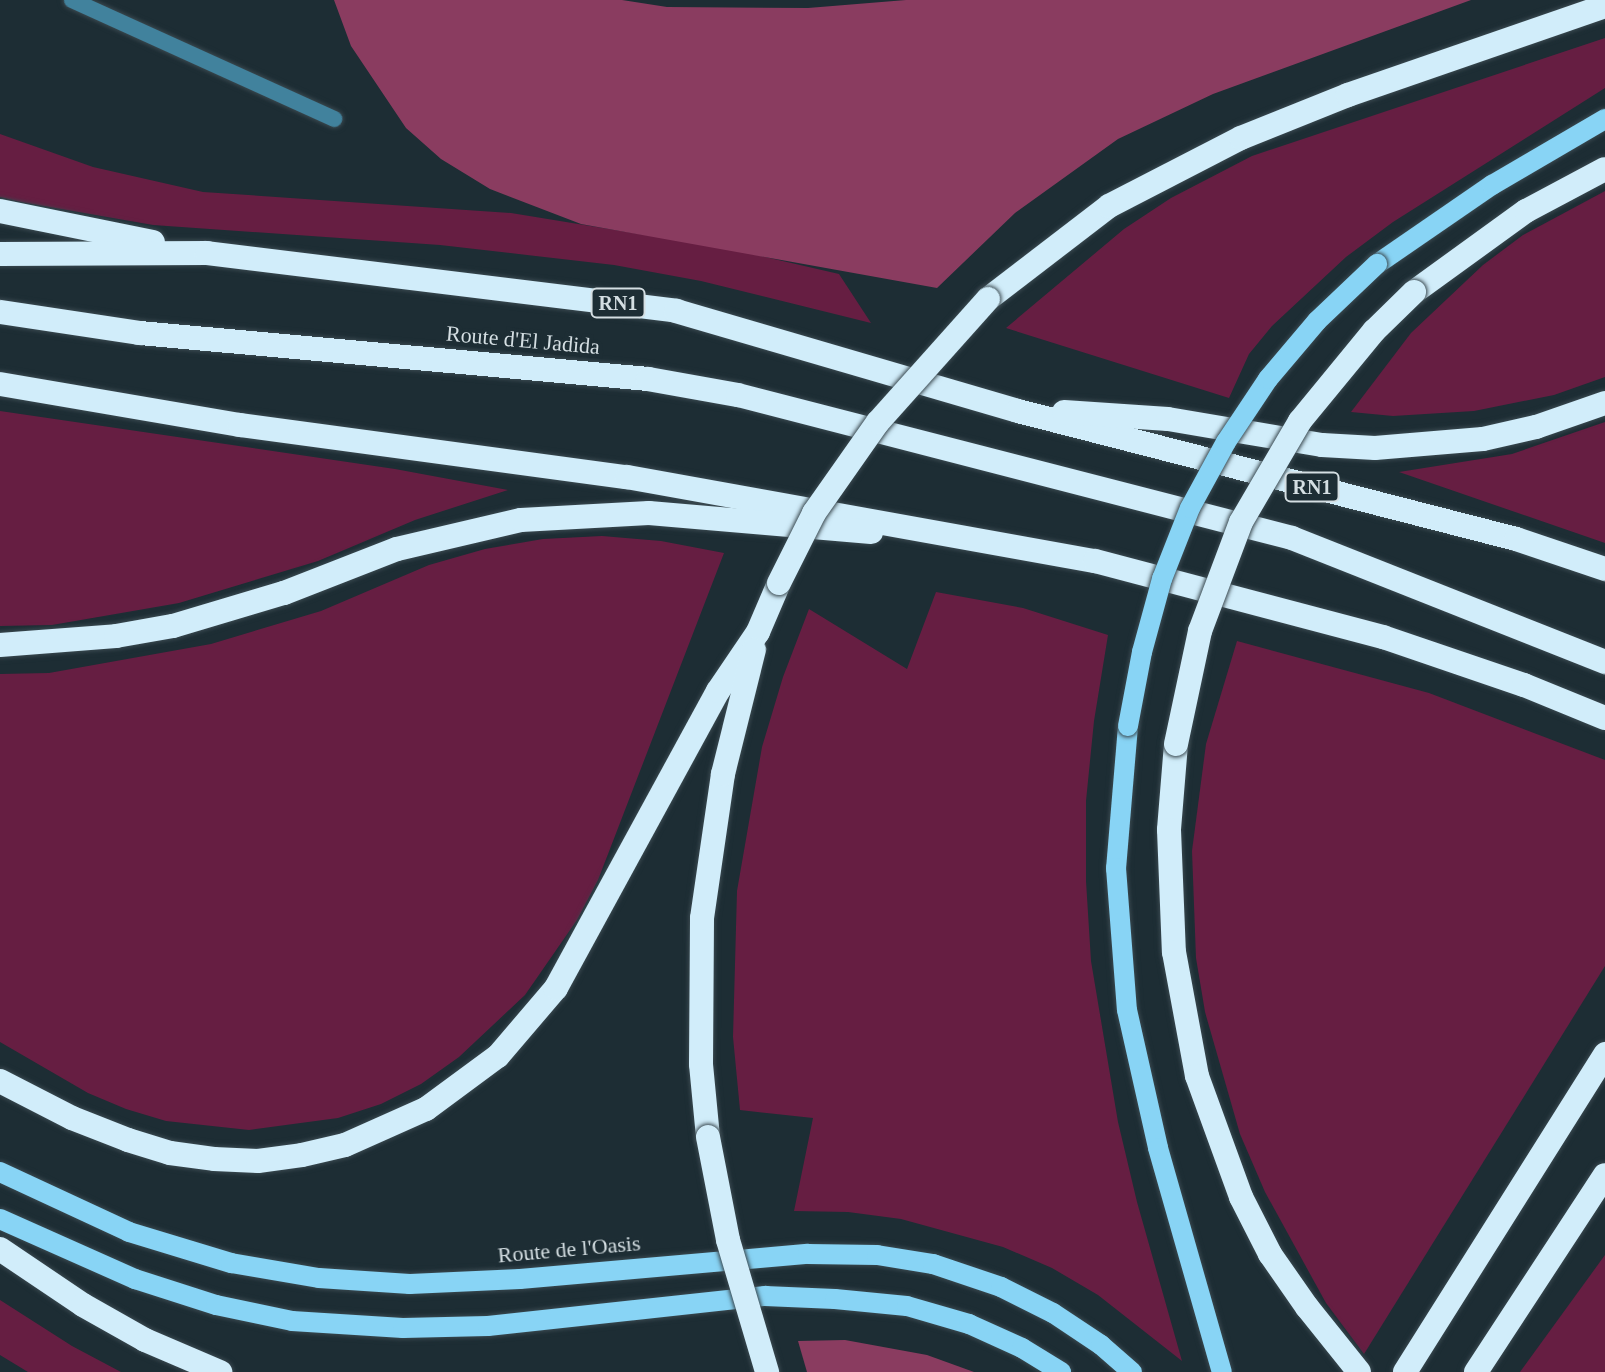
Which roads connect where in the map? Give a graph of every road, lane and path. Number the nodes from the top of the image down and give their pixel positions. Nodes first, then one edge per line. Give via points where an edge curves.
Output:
1 (72, 0) edge
2 (1605, 6) edge
3 (334, 119) dead end
4 (1605, 119) edge
5 (1605, 169) edge
6 (0, 211) edge
7 (207, 253) junction
8 (0, 254) edge
9 (0, 312) edge
10 (0, 384) edge
11 (1605, 403) edge
12 (1018, 411) junction
13 (949, 532) junction
14 (1605, 569) edge
15 (758, 632) junction
16 (0, 645) edge
17 (1605, 662) edge
18 (1605, 718) edge
19 (1605, 1054) edge
20 (0, 1081) edge
21 (0, 1172) edge
22 (1605, 1175) edge
23 (0, 1219) edge
24 (0, 1249) edge
25 (1477, 1371) edge
26 (220, 1372) edge
27 (767, 1372) edge
28 (1061, 1372) edge
29 (1132, 1372) edge
30 (1222, 1372) edge
31 (1359, 1372) edge
32 (1405, 1372) edge

1 - 3 street
2 - 15 highway, bridge via 1241,138 1109,206 988,299 878,422 814,513
4 - 30 main road, bridge via 1492,185 1377,264 1317,321 1268,379 1226,442 1190,508 1162,579 1128,726 1116,868 1127,1010 1158,1148
5 - 31 highway, bridge via 1526,211 1414,292 1326,386 1248,509 1200,631 1176,744 1170,889 1174,952 1197,1076 1241,1197 1270,1254
6 - 7 highway
7 - 8 highway, Route d'El Jadida / RN1
7 - 12 highway, Route d'El Jadida / RN1 via 676,311
9 - 17 highway, Route d'El Jadida / RN1 via 140,333 648,379 738,395 1292,538
10 - 13 highway via 240,425 627,477
11 - 12 highway via 1483,439 1375,448 1295,442 1168,419
12 - 14 highway, RN1 via 1516,539
13 - 16 highway via 830,530 649,513 521,520 397,549 284,593 173,626
13 - 18 highway via 1110,564 1369,633
15 - 20 highway via 718,691 556,988 498,1056 426,1109 331,1148 258,1161 214,1159 128,1140
15 - 27 highway, bridge via 723,774 702,918 701,1064 708,1137 728,1240
19 - 32 highway
21 - 29 main road, Route de l'Oasis via 129,1232 231,1263 319,1278 410,1284 473,1281 808,1254 877,1255 933,1264 1001,1287 1053,1313
22 - 25 highway
23 - 28 main road via 135,1279 216,1305 292,1321 403,1328 488,1326 765,1296 835,1299 907,1306 969,1324
24 - 26 highway via 145,1340

